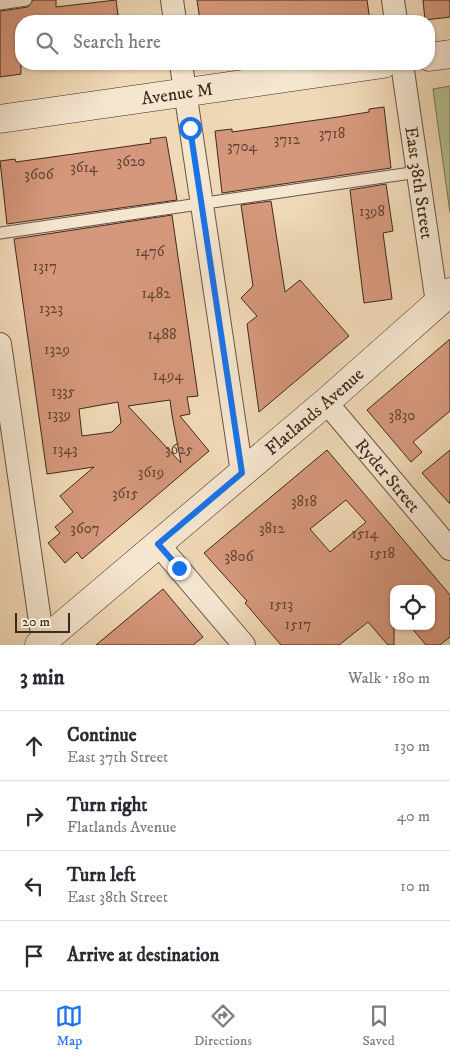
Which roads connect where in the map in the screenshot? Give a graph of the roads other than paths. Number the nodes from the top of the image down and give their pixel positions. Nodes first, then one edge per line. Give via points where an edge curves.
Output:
1 (26, 0) edge
2 (172, 0) edge
3 (393, 0) edge
4 (0, 4) edge
5 (174, 15) edge
6 (395, 15) edge
7 (450, 54) edge
8 (435, 56) edge
9 (182, 70) edge
10 (341, 70) edge
11 (403, 70) edge
12 (185, 92) junction
13 (0, 119) edge
14 (418, 172) junction
15 (202, 205) junction
16 (0, 233) edge
17 (443, 297) edge
18 (0, 344) edge
19 (326, 402) junction
20 (242, 473) junction
21 (158, 544) junction
22 (450, 549) edge
23 (41, 643) edge
24 (244, 645) edge

1 - 4 lane
2 - 5 street
3 - 6 street
7 - 8 main road
9 - 12 street
10 - 12 main road, Avenue M
11 - 14 street, East 38th Street
12 - 13 main road, Avenue M
12 - 15 street
14 - 15 lane via 270,192
14 - 17 street, East 38th Street
15 - 16 lane
15 - 20 street
17 - 19 main road, Flatlands Avenue
18 - 23 street
19 - 20 main road, Flatlands Avenue
19 - 22 street, Ryder Street
20 - 21 main road, Flatlands Avenue
21 - 23 main road, Flatlands Avenue
21 - 24 street

